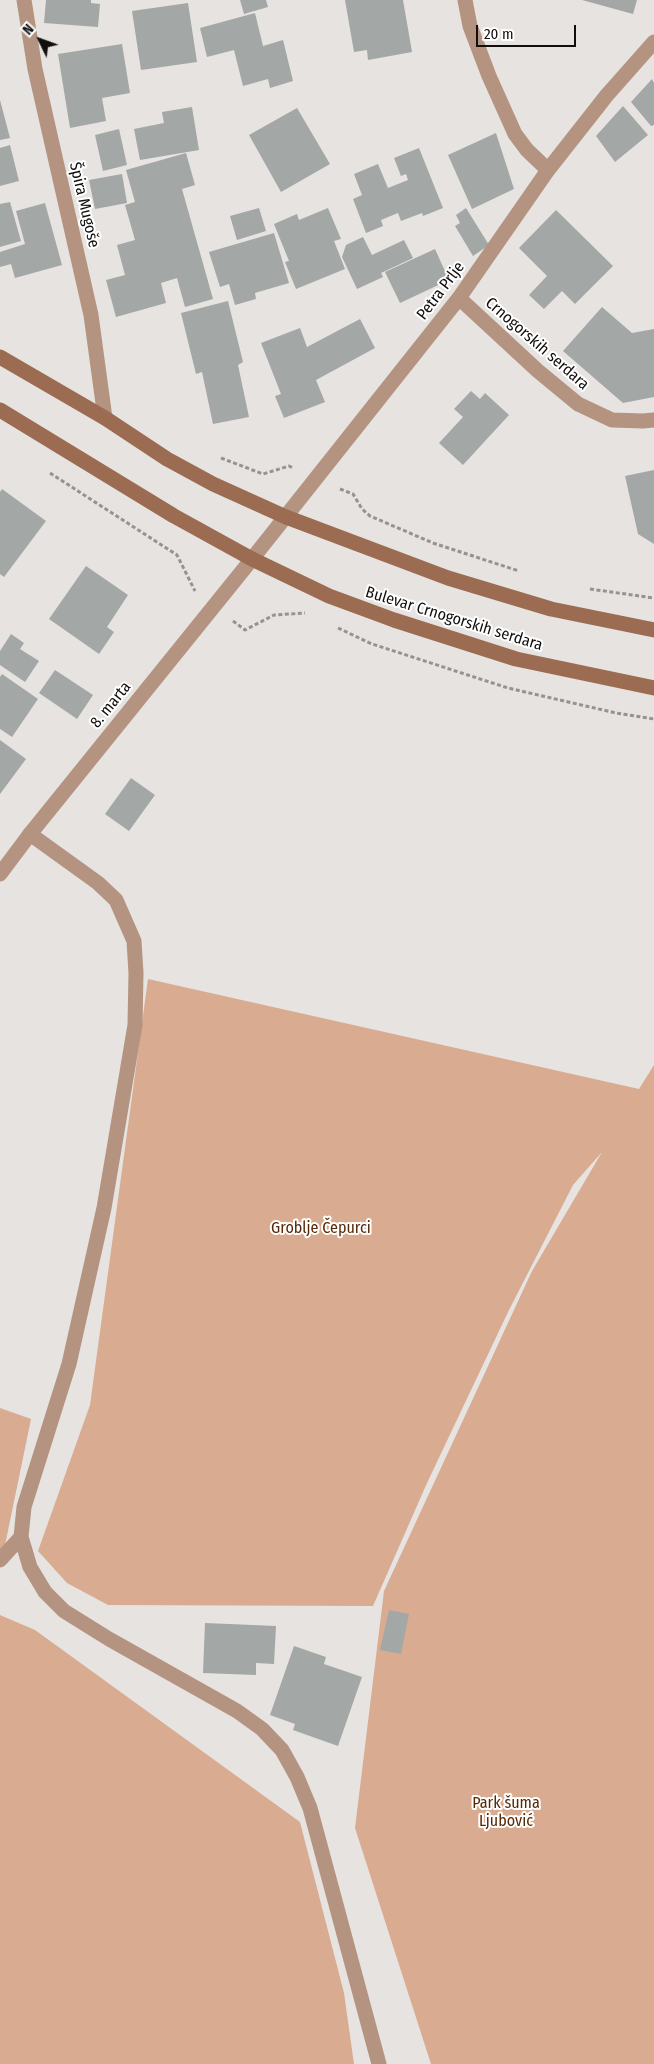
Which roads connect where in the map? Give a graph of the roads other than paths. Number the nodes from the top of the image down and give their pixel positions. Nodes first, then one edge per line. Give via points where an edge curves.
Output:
1 (24, 0) edge
2 (465, 0) edge
3 (654, 42) edge
4 (548, 170) junction
5 (459, 298) junction
6 (0, 357) edge
7 (0, 410) edge
8 (105, 418) junction
9 (654, 420) edge
10 (286, 517) junction
11 (252, 559) junction
12 (654, 630) edge
13 (654, 688) edge
14 (30, 834) junction
15 (0, 874) edge
16 (21, 1537) junction
17 (0, 1560) edge
18 (379, 2064) edge

1 - 8 street, Špira Mugoše via 37,78 91,314
2 - 4 street via 470,26 515,134
3 - 4 street, Petra Prlje
4 - 5 street, Petra Prlje
5 - 9 street, Crnogorskih serdara via 578,404 612,420
5 - 10 street, Petra Prlje
6 - 8 main road
7 - 11 main road, Bulevar Crnogorskih serdara via 138,495
8 - 10 main road via 167,459
10 - 11 street, Petra Prlje
10 - 12 main road via 448,578 552,609
11 - 13 main road, Bulevar Crnogorskih serdara via 328,596 516,660
11 - 14 street, 8. marta
14 - 15 street, 8. marta
14 - 16 street via 98,883 116,900 134,941 136,973 135,1025 104,1208 69,1364 24,1507
16 - 17 street
16 - 18 street via 35,1576 45,1592 64,1611 236,1711 262,1729 282,1750 310,1808

